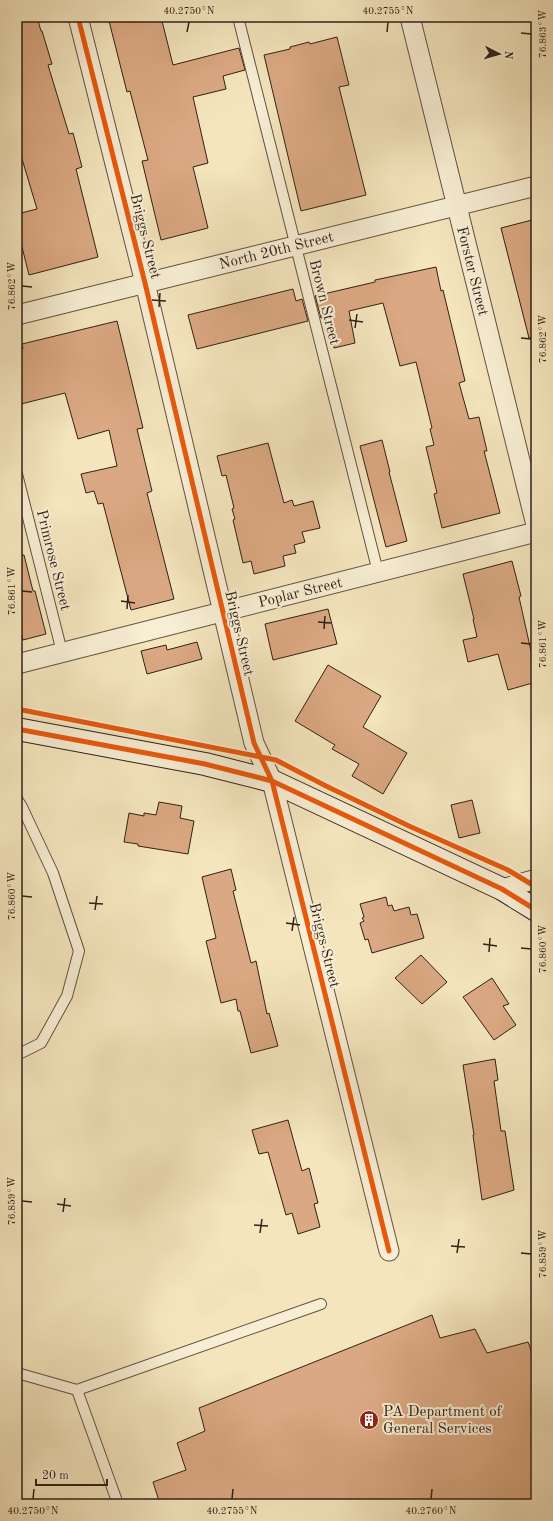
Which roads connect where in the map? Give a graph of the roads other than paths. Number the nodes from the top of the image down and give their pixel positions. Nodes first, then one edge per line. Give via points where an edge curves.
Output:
1 (78, 17) edge
2 (238, 17) edge
3 (410, 17) edge
4 (536, 186) edge
5 (457, 206) junction
6 (296, 246) junction
7 (145, 283) junction
8 (17, 315) edge
9 (17, 474) edge
10 (536, 525) edge
11 (536, 532) edge
12 (378, 572) junction
13 (222, 612) junction
14 (62, 652) junction
15 (17, 664) edge
16 (17, 729) edge
17 (272, 781) junction
18 (17, 799) edge
19 (536, 879) edge
20 (502, 889) junction
21 (536, 910) edge
22 (17, 1055) edge
23 (389, 1251) dead end
24 (321, 1304) dead end
25 (17, 1373) edge
26 (77, 1390) junction
27 (118, 1504) edge

1 - 7 street, Briggs Street
2 - 6 lane, Brown Street
3 - 5 street, Forster Street
4 - 5 street, North 20th Street
5 - 6 street, North 20th Street
5 - 10 street, Forster Street
6 - 7 street, North 20th Street
6 - 12 lane, Brown Street
7 - 8 street, North 20th Street
7 - 13 street, Briggs Street
9 - 14 lane, Primrose Street
11 - 12 street, Poplar Street
12 - 13 street, Poplar Street
13 - 14 street, Poplar Street
13 - 17 street, Briggs Street via 254,742
14 - 15 street, Poplar Street
16 - 17 street via 205,764
17 - 20 street
17 - 23 street, Briggs Street
18 - 22 lane via 53,873 79,951 67,996 41,1043
19 - 20 street
20 - 21 street
24 - 26 lane
25 - 26 lane
26 - 27 lane

